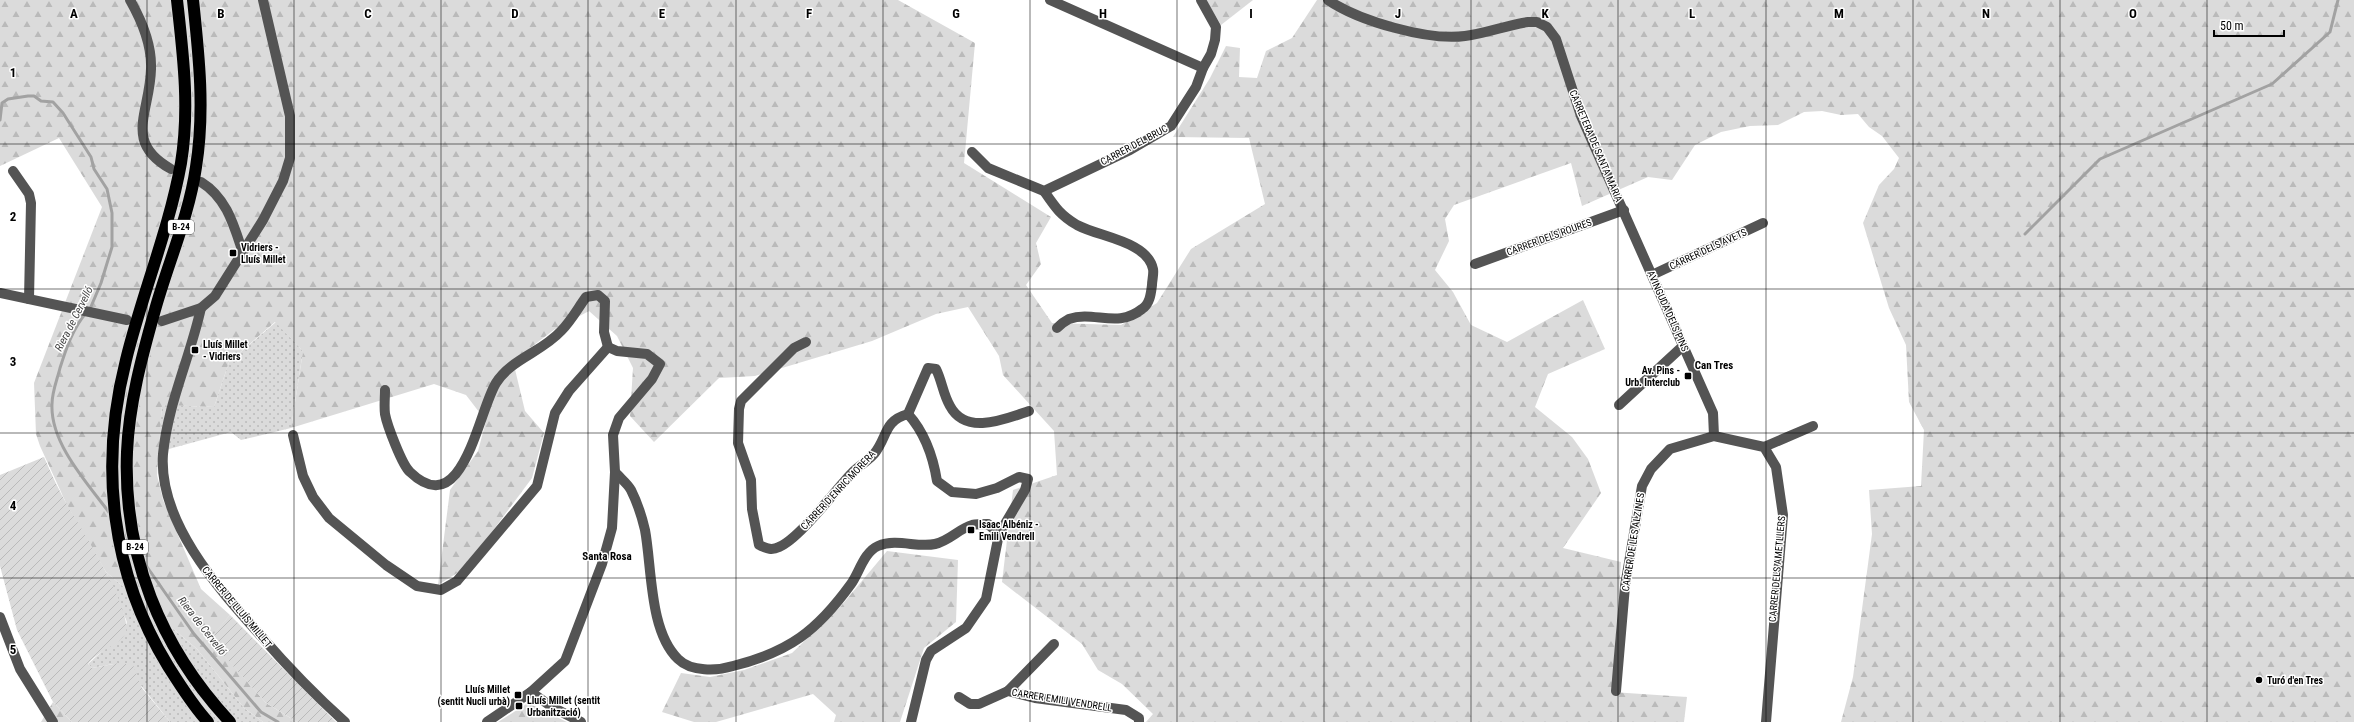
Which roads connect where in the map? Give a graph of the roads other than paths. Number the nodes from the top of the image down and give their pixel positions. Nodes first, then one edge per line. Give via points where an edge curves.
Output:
1 (130, 0) edge
2 (177, 0) edge
3 (193, 0) edge
4 (263, 0) edge
5 (1050, 0) edge
6 (1201, 0) edge
7 (1328, 0) edge
8 (1203, 68) junction
9 (972, 152) dead end
10 (171, 169) dead end
11 (13, 171) dead end
12 (201, 182) dead end
13 (1044, 191) junction
14 (1624, 210) junction
15 (1763, 223) dead end
16 (243, 253) junction
17 (1475, 264) dead end
18 (1652, 275) junction
19 (0, 292) edge
20 (29, 299) junction
21 (201, 308) junction
22 (127, 320) dead end
23 (162, 321) dead end
24 (1056, 328) dead end
25 (806, 342) dead end
26 (1683, 346) junction
27 (608, 347) junction
28 (385, 390) dead end
29 (1619, 405) dead end
30 (1029, 411) dead end
31 (908, 414) junction
32 (1813, 426) dead end
33 (293, 435) dead end
34 (1714, 436) junction
35 (1764, 446) junction
36 (615, 472) junction
37 (1000, 534) junction
38 (0, 617) edge
39 (1054, 644) dead end
40 (1008, 691) junction
41 (1616, 691) dead end
42 (532, 692) junction
43 (959, 697) dead end
44 (53, 722) edge
45 (208, 722) edge
46 (230, 722) edge
47 (345, 722) edge
48 (487, 722) edge
49 (581, 722) edge
50 (911, 722) edge
51 (1139, 722) edge
52 (1766, 722) edge

1 - 10 street via 141,23 151,57 150,88 142,138 151,155
2 - 45 highway, B-24 via 186,92 186,128 181,164 168,218 125,362 111,450 112,504 123,565 136,604 154,644 177,681
3 - 46 highway, B-24 via 201,87 201,129 196,169 140,366 127,451 128,505 138,563 168,638 193,678
4 - 16 street via 286,94 291,139 290,158 283,181
5 - 8 street
6 - 8 street, CARRER DEL BRUC via 1216,27 1211,54
7 - 14 street, CARRETERA DE SANTA MARIA via 1358,16 1423,34 1464,36 1528,22 1538,22 1546,27 1556,39 1581,116
8 - 13 street, CARRER DEL BRUC via 1196,87 1171,126 1130,150
9 - 13 street via 988,168
11 - 20 street via 29,194 31,203
12 - 16 street via 214,191 225,206
13 - 24 street via 1058,212 1079,226 1134,246 1149,260 1153,270 1151,296 1144,308 1132,316 1121,320 1080,317 1068,319
14 - 17 street, CARRER DELS ROURES
14 - 18 street, AVINGUDA DELS PINS
15 - 18 street, CARRER DELS AVETS
16 - 21 street via 223,286
18 - 26 street, AVINGUDA DELS PINS
19 - 20 street
20 - 22 street
21 - 23 street
21 - 47 street, CARRER DE LLUÍS MILLET via 195,336 170,407 166,428 163,472 171,502 195,554 224,595 275,652
25 - 31 street, CARRER D'ENRIC MORERA via 794,348 741,401 739,409 738,443 751,480 752,509 759,545 769,550 778,548 796,535 838,487 876,452 890,424 897,417
26 - 29 street
26 - 34 street, AVINGUDA DELS PINS via 1713,413
27 - 28 street via 604,332 606,301 598,295 586,296 561,332 508,368 495,384 472,447 458,471 446,484 436,486 421,483 408,471 385,415
27 - 33 street via 569,391 555,413 537,486 457,581 441,590 417,586 386,565 330,518 313,498 303,476
27 - 36 street via 617,352 647,354 660,364 652,379 618,418 613,435
30 - 31 street via 992,423 977,424 950,408 936,368 928,368
31 - 37 street via 925,438 937,480 952,492 976,494 997,488 1019,477 1028,479 1026,490
32 - 35 street
34 - 35 street
34 - 41 street, CARRER DE LES ALZINES via 1670,449 1651,469 1642,486 1625,586
35 - 52 street, CARRER DELS AMETLLERS via 1776,467 1783,515
36 - 37 street via 631,489 645,530 650,581 667,646 679,661 708,670 746,663 784,648 808,633 834,606 869,553 878,546 895,542 936,544 971,525 988,524
36 - 42 street via 612,528 600,572 565,661
37 - 50 street via 986,599 966,628 945,640 929,656 921,687 914,702
38 - 44 street via 20,669
39 - 40 street
40 - 43 street, CARRER EMILI VENDRELL via 979,704 970,704
40 - 51 street, CARRER EMILI VENDRELL via 1035,698 1126,710 1139,718
42 - 48 street
42 - 49 street via 552,707

